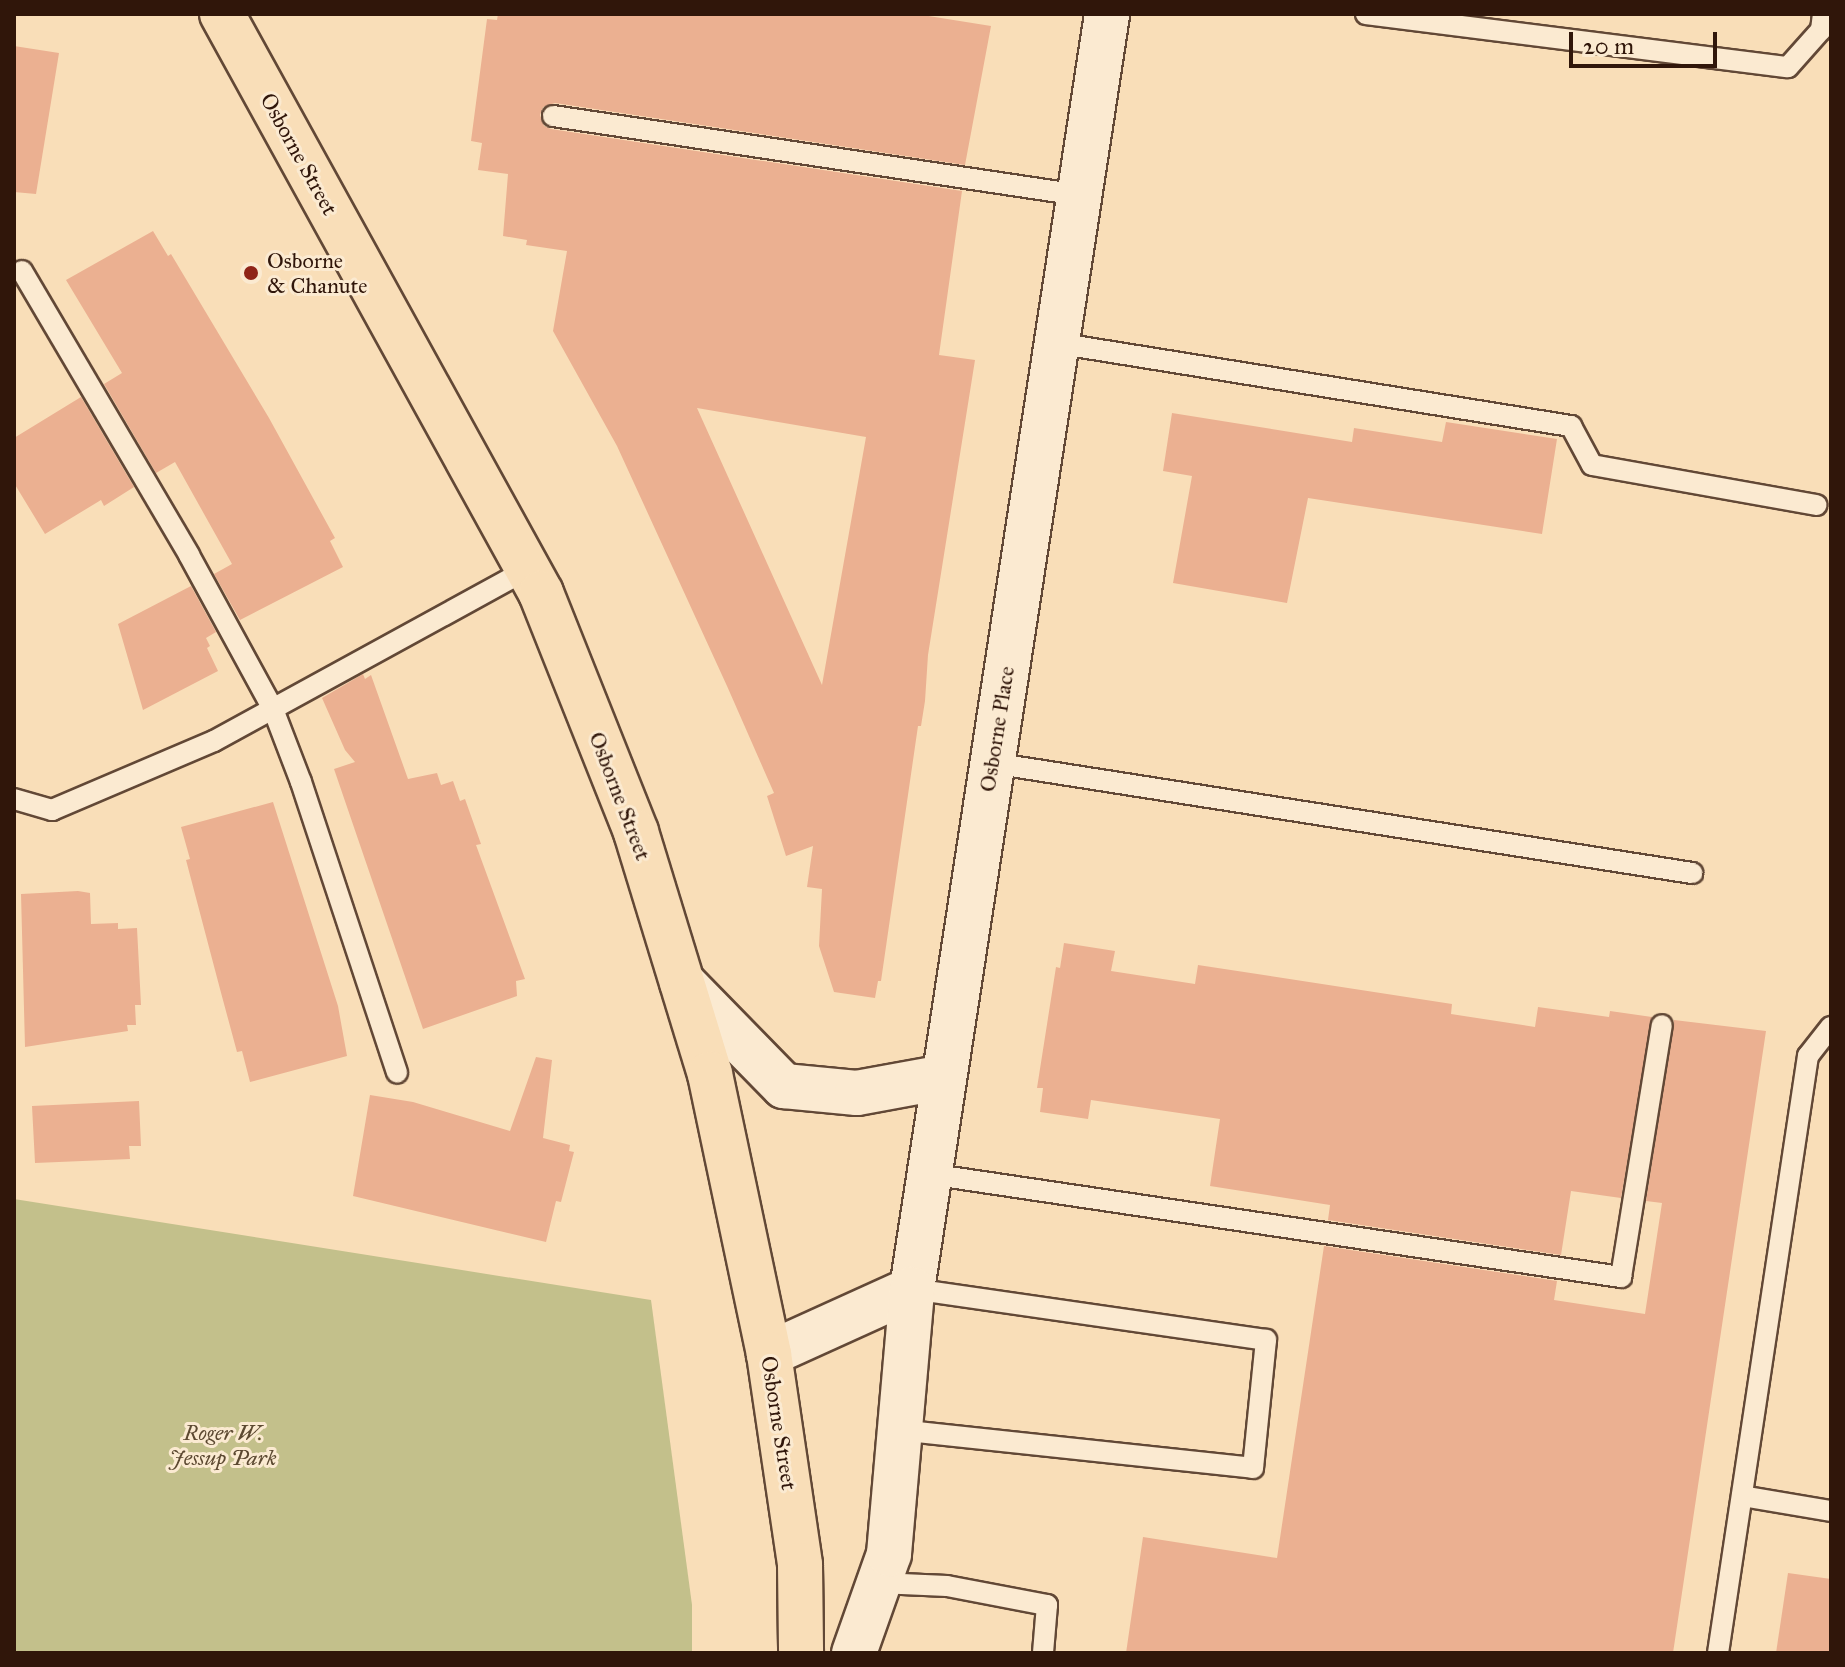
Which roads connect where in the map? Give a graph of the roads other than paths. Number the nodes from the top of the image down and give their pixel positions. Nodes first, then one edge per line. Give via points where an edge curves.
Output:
1 (222, 14) edge
2 (1107, 14) edge
3 (1366, 14) edge
4 (1823, 14) edge
5 (553, 116) dead end
6 (1079, 195) junction
7 (22, 271) dead end
8 (1056, 343) junction
9 (1816, 505) dead end
10 (528, 569) junction
11 (273, 709) junction
12 (992, 763) junction
13 (14, 799) edge
14 (1692, 873) dead end
15 (682, 982) junction
16 (1662, 1025) dead end
17 (1831, 1027) edge
18 (397, 1073) dead end
19 (944, 1077) junction
20 (929, 1174) junction
21 (912, 1289) junction
22 (769, 1354) junction
23 (899, 1430) junction
24 (1742, 1496) junction
25 (1831, 1511) edge
26 (879, 1583) junction
27 (801, 1653) edge
28 (854, 1653) edge
29 (1043, 1653) edge
30 (1718, 1653) edge

1 - 10 main road, Osborne Street
2 - 6 street, Osborne Place
3 - 4 lane via 1788,67 1821,30
5 - 6 lane
6 - 8 street, Osborne Place
7 - 11 lane
8 - 9 lane via 1571,426 1592,465
8 - 12 street, Osborne Place
10 - 11 lane
10 - 15 main road, Osborne Street via 636,832
11 - 13 lane via 214,741 52,810
11 - 18 lane
12 - 14 lane
12 - 19 street, Osborne Place
15 - 19 street via 784,1086 857,1093
15 - 22 main road, Osborne Street via 710,1074
16 - 20 lane via 1621,1277
17 - 24 lane via 1808,1056
19 - 20 street, Osborne Place
20 - 21 street, Osborne Place
21 - 22 street
21 - 23 street, Osborne Place
21 - 23 lane via 1266,1340 1253,1468
22 - 27 main road, Osborne Street via 800,1565
23 - 26 street, Osborne Place via 889,1554
24 - 25 lane
24 - 30 lane
26 - 28 street, Osborne Place
26 - 29 lane via 947,1586 1047,1605

